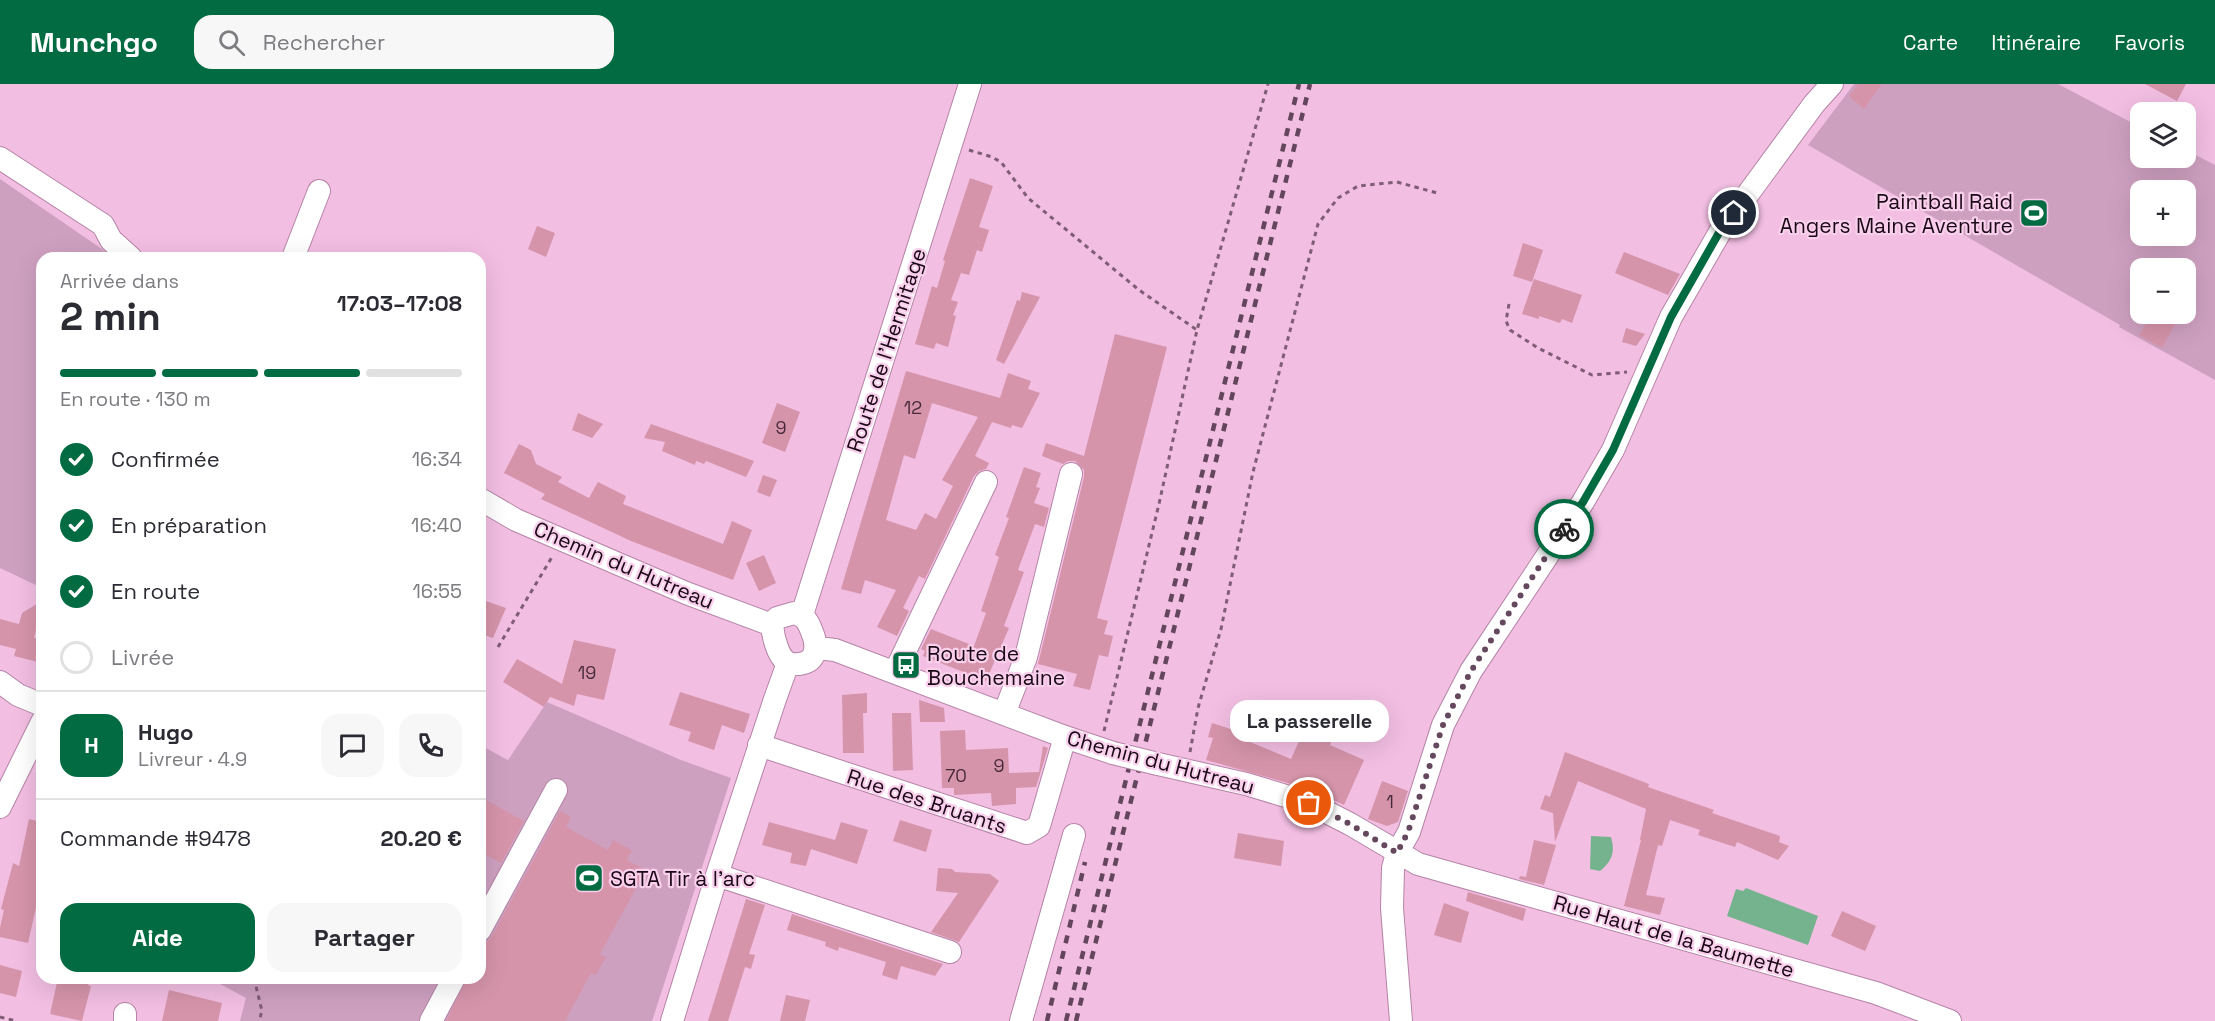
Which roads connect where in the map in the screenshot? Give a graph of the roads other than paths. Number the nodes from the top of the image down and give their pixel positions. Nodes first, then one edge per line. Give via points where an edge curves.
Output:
1 (970, 84) edge
2 (1832, 84) edge
3 (0, 158) edge
4 (319, 191) dead end
5 (124, 252) edge
6 (295, 252) edge
7 (1071, 474) dead end
8 (986, 482) dead end
9 (486, 502) edge
10 (802, 615) junction
11 (772, 625) junction
12 (817, 648) junction
13 (788, 663) junction
14 (895, 672) junction
15 (0, 682) edge
16 (36, 702) edge
17 (1004, 714) junction
18 (36, 734) edge
19 (1065, 738) junction
20 (759, 745) junction
21 (556, 790) dead end
22 (0, 807) edge
23 (1074, 836) dead end
24 (1397, 853) junction
25 (717, 875) junction
26 (486, 919) edge
27 (950, 952) dead end
28 (451, 984) edge
29 (431, 1021) edge
30 (672, 1021) edge
31 (1021, 1021) edge
32 (1401, 1021) edge
33 (1950, 1021) edge

1 - 10 street, Route de l'Hermitage
2 - 24 street via 1720,231 1671,317 1613,450 1471,671 1443,725 1408,832
3 - 5 street via 103,225 111,240
4 - 6 street
7 - 17 street via 1026,657
8 - 14 street
9 - 11 street, Chemin du Hutreau via 516,520 686,593
10 - 11 street via 784,615
10 - 12 street
11 - 13 street via 772,635
12 - 13 street via 805,663
12 - 14 street, Chemin du Hutreau via 835,650
13 - 20 street
14 - 17 street, Chemin du Hutreau
15 - 16 street
17 - 19 street, Chemin du Hutreau
18 - 22 street
19 - 20 street, Rue des Bruants via 1039,826 1027,833
19 - 24 street, Chemin du Hutreau, bridge via 1309,803
20 - 25 street
21 - 26 street
23 - 31 street
24 - 32 street via 1392,908
24 - 33 street, Rue Haut de la Baumette via 1462,878 1876,993
25 - 27 street
25 - 30 street
28 - 29 street

